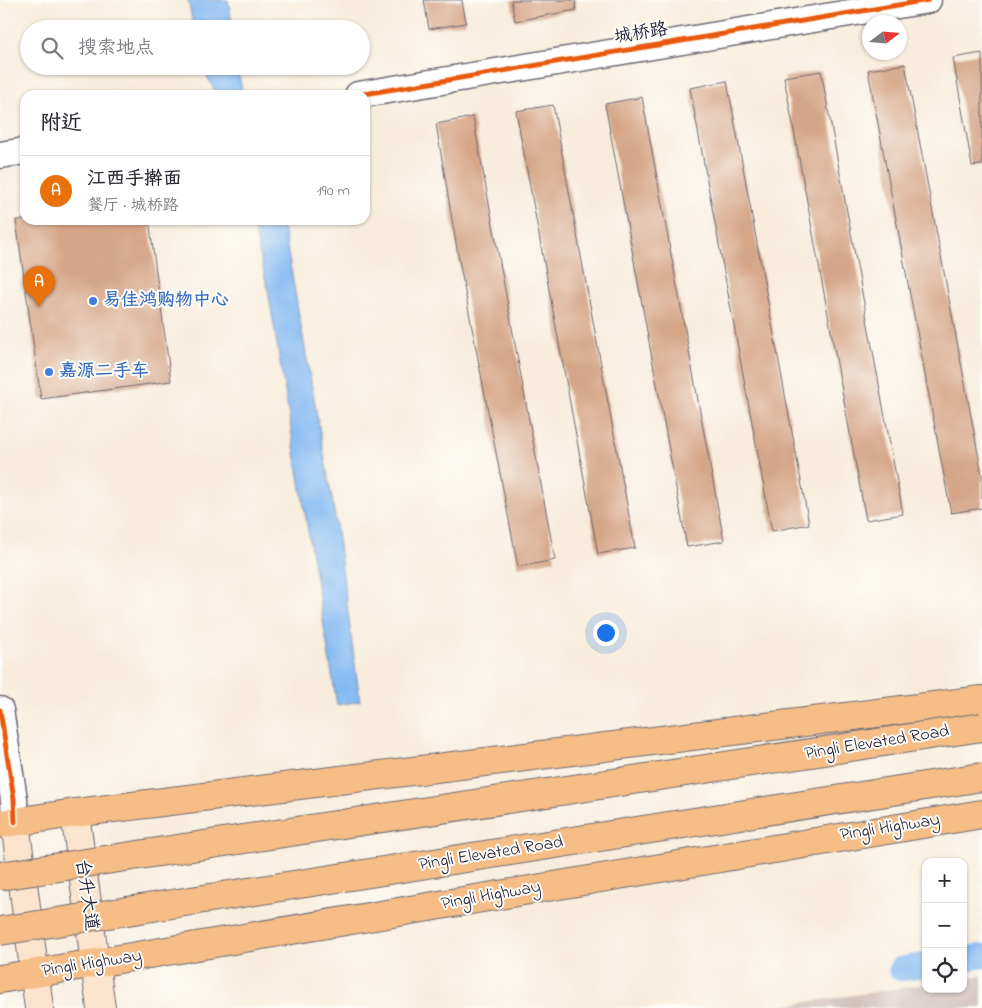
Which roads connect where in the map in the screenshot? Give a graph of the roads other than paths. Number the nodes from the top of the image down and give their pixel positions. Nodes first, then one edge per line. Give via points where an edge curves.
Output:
1 (928, 0) edge
2 (370, 93) edge
3 (20, 151) edge
4 (0, 155) edge
5 (982, 700) edge
6 (0, 710) edge
7 (982, 727) edge
8 (982, 777) edge
9 (75, 813) junction
10 (982, 814) edge
11 (7, 823) edge
12 (0, 876) edge
13 (0, 931) edge
14 (96, 964) junction
15 (35, 973) junction
16 (0, 979) edge
17 (39, 1008) edge
18 (101, 1008) edge

1 - 2 street, 城桥路
3 - 4 street
5 - 9 main road
6 - 11 street via 14,799
7 - 12 main road, Pingli Elevated Road, bridge
8 - 13 main road, Pingli Elevated Road, bridge
9 - 11 main road
9 - 14 main road, 台升大道
10 - 14 main road, Pingli Highway
11 - 15 main road
14 - 15 main road, Pingli Highway
14 - 18 main road, 台升大道
15 - 16 main road, Pingli Highway
15 - 17 main road

